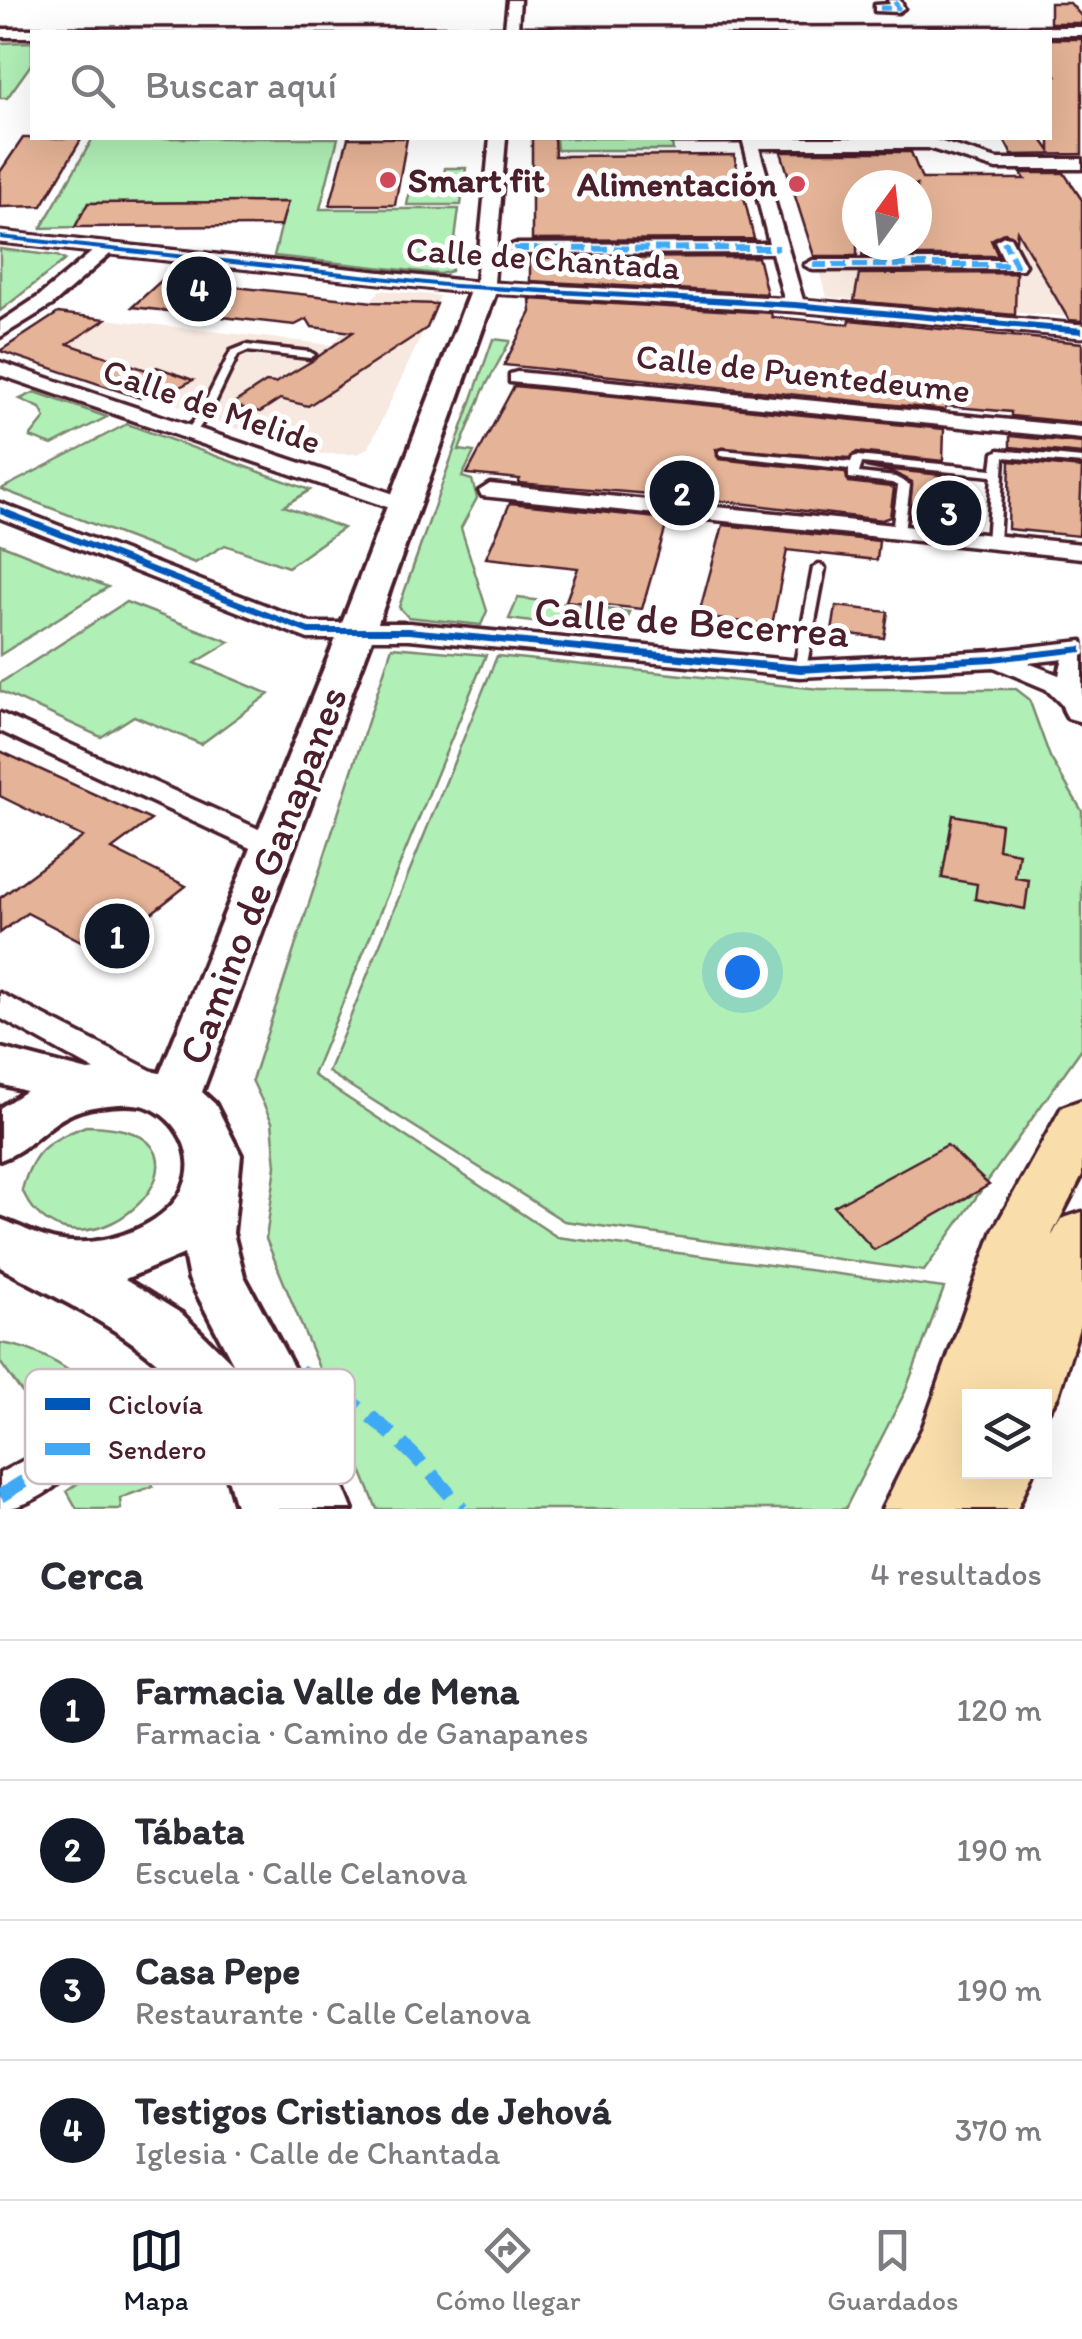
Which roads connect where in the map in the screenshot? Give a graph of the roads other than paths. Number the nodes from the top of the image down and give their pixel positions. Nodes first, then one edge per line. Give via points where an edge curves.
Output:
1 (514, 0) edge
2 (894, 0) edge
3 (880, 8) dead end
4 (511, 30) edge
5 (1052, 31) edge
6 (1082, 31) edge
7 (0, 34) edge
8 (30, 34) edge
9 (498, 140) edge
10 (750, 140) edge
11 (1082, 164) edge
12 (0, 237) edge
13 (1004, 240) dead end
14 (106, 248) junction
15 (780, 248) junction
16 (514, 249) dead end
17 (813, 265) dead end
18 (485, 286) junction
19 (795, 305) junction
20 (1082, 330) edge
21 (0, 331) edge
22 (310, 355) dead end
23 (0, 368) edge
24 (517, 378) dead end
25 (1082, 433) edge
26 (190, 434) junction
27 (723, 453) dead end
28 (1082, 461) edge
29 (855, 466) junction
30 (994, 473) junction
31 (490, 492) dead end
32 (404, 505) junction
33 (0, 510) edge
34 (898, 532) junction
35 (993, 542) junction
36 (1082, 551) edge
37 (819, 568) dead end
38 (358, 631) junction
39 (1082, 652) edge
40 (993, 659) junction
41 (800, 668) junction
42 (1082, 710) edge
43 (0, 722) edge
44 (273, 846) junction
45 (0, 1004) edge
46 (0, 1066) edge
47 (87, 1088) junction
48 (169, 1095) junction
49 (1082, 1122) edge
50 (0, 1140) edge
51 (210, 1190) junction
52 (1082, 1236) edge
53 (10, 1247) edge
54 (202, 1369) edge
55 (265, 1369) edge
56 (1027, 1389) edge
57 (996, 1479) edge
58 (25, 1481) edge
59 (259, 1484) edge
60 (311, 1484) edge
61 (0, 1496) edge
62 (268, 1509) edge
63 (321, 1509) edge
64 (916, 1509) edge
65 (982, 1509) edge

1 - 4 street
2 - 3 street via 898,8
5 - 6 street
7 - 8 street
9 - 18 street, Camino de Ganapanes
10 - 11 street via 930,142 996,164
10 - 15 street
12 - 14 street, Calle de Chantada
13 - 17 street via 1016,264
14 - 18 street, Calle de Chantada
14 - 21 street
15 - 16 street
15 - 19 street
18 - 19 street, Calle de Chantada
18 - 32 street, Camino de Ganapanes
19 - 20 street, Calle de Chantada
22 - 26 lane via 246,348 234,353
23 - 26 street, Calle de Melide
24 - 25 street, Calle de Puentedeume
26 - 32 street, Calle de Melide
27 - 29 lane
28 - 30 lane via 999,454
29 - 30 lane via 856,459
29 - 34 lane via 853,476 904,485
30 - 35 lane
31 - 34 street
32 - 38 street, Camino de Ganapanes
33 - 38 street, Calle de Becerrea via 308,631
34 - 35 street
35 - 36 street
37 - 41 lane
38 - 41 street, Calle de Becerrea
38 - 44 street, Camino de Ganapanes
39 - 40 street, Calle de Becerrea
39 - 42 street via 1076,676
40 - 41 street, Calle de Becerrea
40 - 42 street, Calle de Becerrea via 1055,683
43 - 44 street
44 - 48 street, Camino de Ganapanes
45 - 48 street
46 - 47 street
47 - 48 street via 123,1085
47 - 50 street via 36,1108
48 - 51 street via 186,1104 212,1138 216,1168
49 - 64 main road via 1023,1231 953,1434
51 - 53 street via 192,1217 145,1252 108,1264 64,1267
51 - 55 street via 206,1233 217,1279
52 - 56 main road
53 - 54 street via 158,1325
57 - 65 main road
58 - 61 street
59 - 62 street
60 - 63 street

